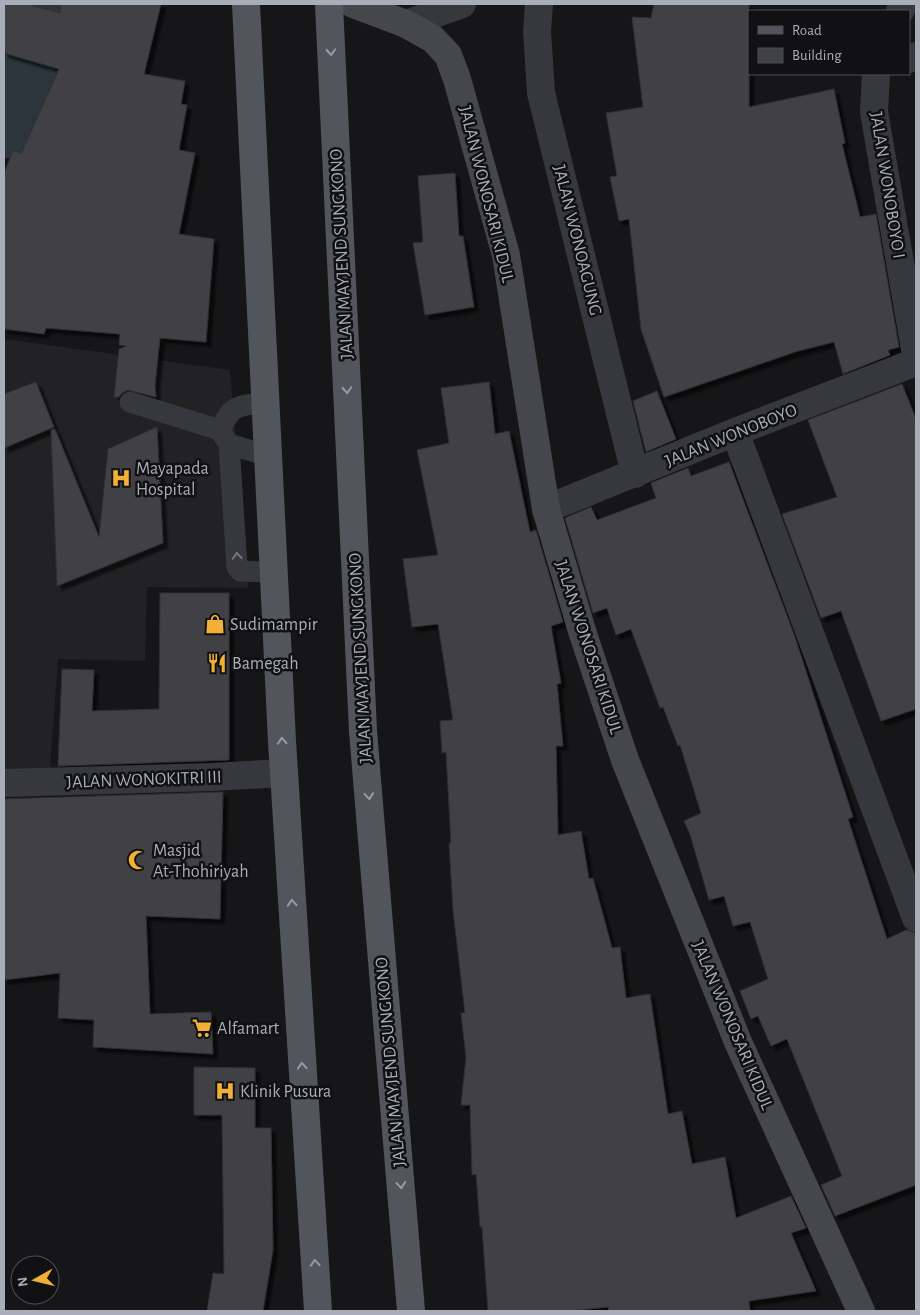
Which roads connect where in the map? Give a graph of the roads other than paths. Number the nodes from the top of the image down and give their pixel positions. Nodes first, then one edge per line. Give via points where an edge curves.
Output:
1 (246, 4) edge
2 (329, 4) edge
3 (353, 4) edge
4 (462, 4) edge
5 (539, 4) edge
6 (406, 24) junction
7 (876, 75) edge
8 (916, 355) edge
9 (916, 362) edge
10 (130, 402) dead end
11 (265, 402) junction
12 (735, 432) junction
13 (225, 437) junction
14 (268, 456) junction
15 (636, 474) junction
16 (546, 509) junction
17 (273, 572) junction
18 (284, 773) junction
19 (4, 784) edge
20 (916, 918) edge
21 (318, 1311) edge
22 (411, 1311) edge
23 (861, 1311) edge

1 - 11 main road
2 -> 22 main road, JALAN MAYJEND SUNGKONO via 363,731
3 - 6 street, JALAN WONOSARI KIDUL
4 - 6 street
5 - 15 street, JALAN WONOAGUNG via 536,32 541,93
6 - 16 street, JALAN WONOSARI KIDUL via 433,39 448,55 457,79 506,255
7 - 8 street, JALAN WONOBOYO I via 874,112
9 - 12 street, JALAN WONOBOYO
10 - 13 lane
11 - 13 lane via 230,412
11 - 14 main road
12 - 15 street, JALAN WONOBOYO
12 - 20 street
13 - 14 lane
17 -> 13 lane via 240,571 237,567
14 - 17 main road
15 - 16 street, JALAN WONOBOYO
16 - 23 street, JALAN WONOSARI KIDUL via 625,760 738,1042
18 -> 17 main road
18 - 19 street, JALAN WONOKITRI III
21 -> 18 main road

